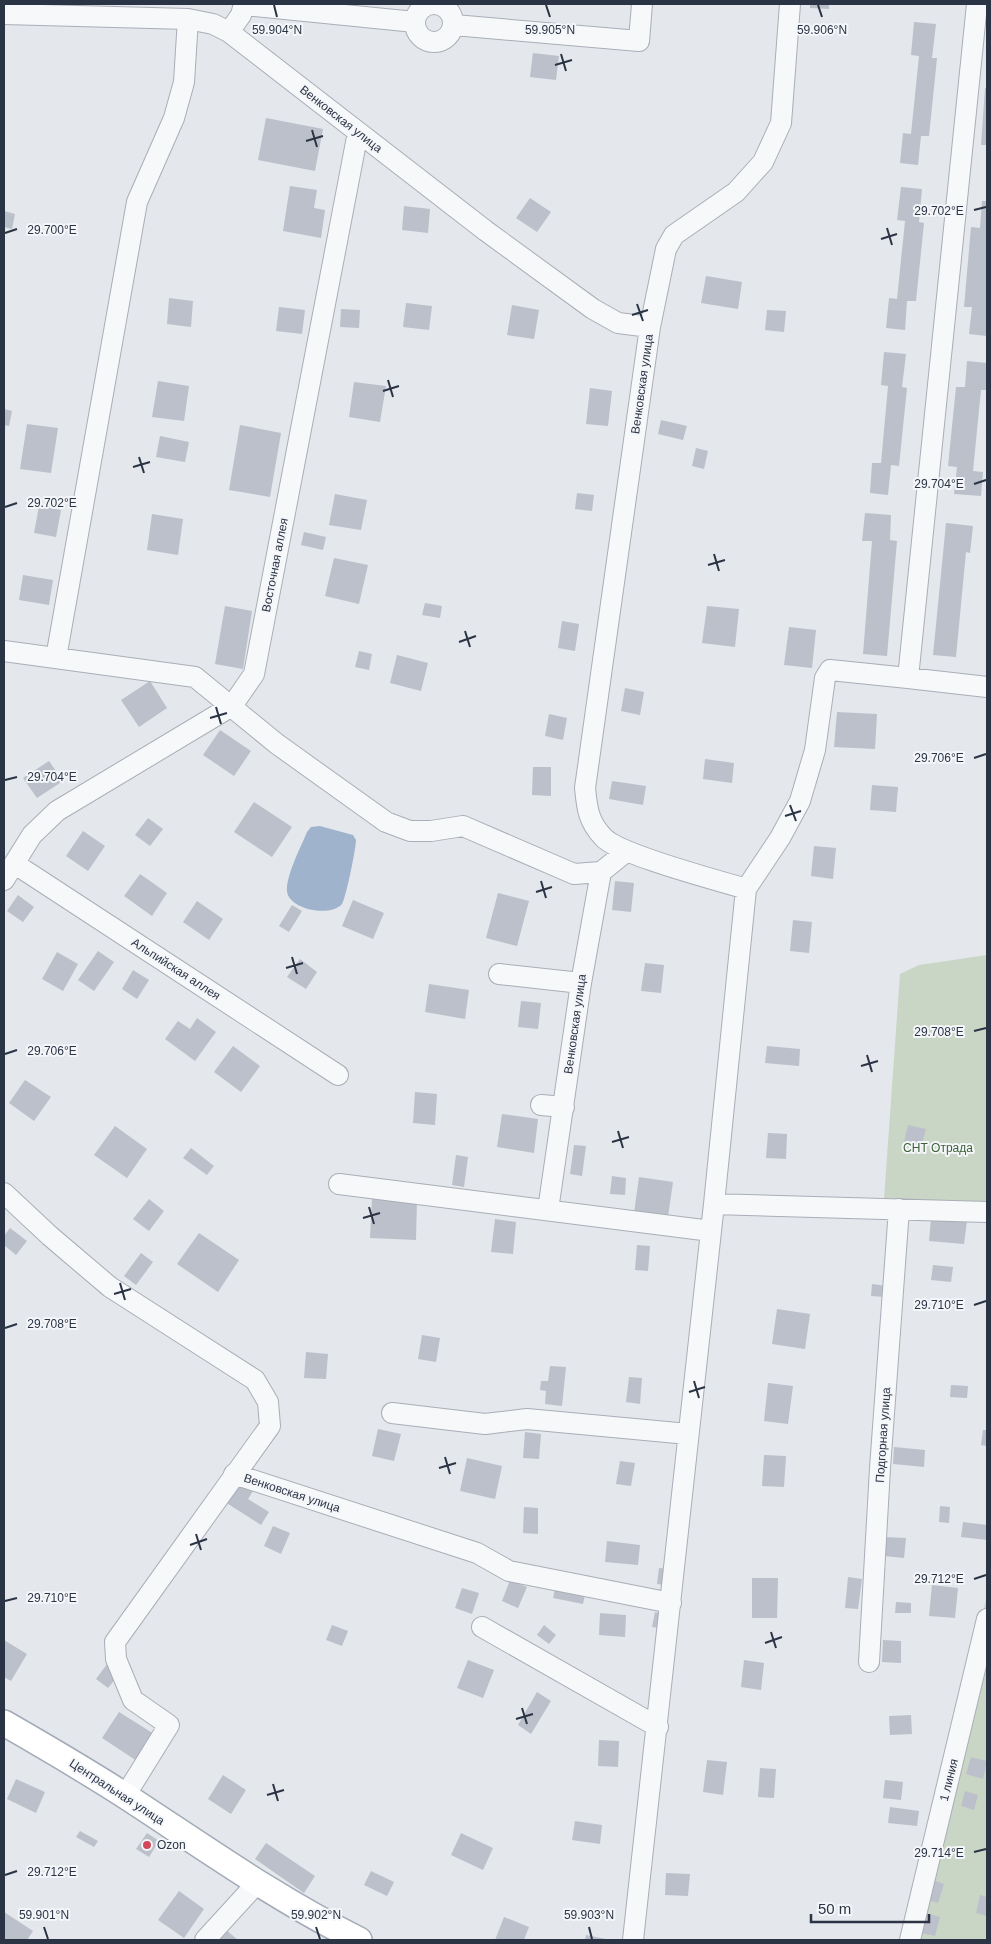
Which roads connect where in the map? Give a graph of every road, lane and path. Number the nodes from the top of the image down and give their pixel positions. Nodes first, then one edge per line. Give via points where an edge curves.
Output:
1 (437, 4) edge
2 (642, 4) edge
3 (790, 4) edge
4 (978, 4) edge
5 (244, 5) edge
6 (4, 14) edge
7 (188, 19) junction
8 (414, 22) junction
9 (454, 25) junction
10 (229, 32) junction
11 (358, 132) junction
12 (650, 327) junction
13 (4, 651) edge
14 (56, 658) junction
15 (908, 678) junction
16 (987, 687) edge
17 (232, 706) junction
18 (627, 851) junction
19 (9, 872) edge
20 (601, 872) junction
21 (746, 889) junction
22 (499, 974) dead end
23 (581, 982) junction
24 (338, 1075) dead end
25 (541, 1105) dead end
26 (564, 1107) junction
27 (339, 1184) dead end
28 (4, 1193) edge
29 (714, 1204) junction
30 (899, 1209) junction
31 (548, 1210) junction
32 (987, 1212) edge
33 (711, 1231) junction
34 (392, 1412) dead end
35 (688, 1434) junction
36 (234, 1474) junction
37 (671, 1603) junction
38 (987, 1619) edge
39 (482, 1627) dead end
40 (869, 1662) dead end
41 (4, 1722) edge
42 (658, 1727) junction
43 (125, 1796) junction
44 (258, 1882) junction
45 (205, 1940) edge
46 (359, 1940) edge
47 (633, 1940) edge
48 (910, 1940) edge

1 - 8 street via 422,8
1 - 9 street via 449,11
2 - 9 street via 639,41
3 - 12 street via 781,123 763,162 736,192 674,235 666,249
4 - 15 street
5 - 8 street
5 - 10 street
6 - 7 street, Венковская улица
7 - 10 street, Венковская улица via 213,24
7 - 14 street via 184,82 174,118 137,202
8 - 9 street via 419,36 435,43 448,38
10 - 11 street, Венковская улица
11 - 12 street, Венковская улица via 593,309 618,323
11 - 17 street, Восточная аллея via 254,674
12 - 18 street, Венковская улица via 585,788 588,815 603,838
13 - 14 street
14 - 17 street via 195,677
15 - 16 street
15 - 21 street via 830,670 825,678 815,750 800,801
17 - 19 street, Восточная аллея via 58,811 32,835
17 - 20 street via 277,744 386,822 410,831 463,826 574,874
18 - 20 street
18 - 21 street, Венковская улица
19 - 24 street, Альпийская аллея
20 - 23 street, Венковская улица
21 - 29 street
22 - 23 street
23 - 26 street, Венковская улица
25 - 26 street
26 - 31 street, Венковская улица
27 - 31 street
28 - 36 street via 110,1287 255,1380 268,1402 270,1426
29 - 30 street
29 - 33 street
30 - 32 street
30 - 40 street, Подгорная улица
31 - 33 street
33 - 35 street
34 - 35 street via 484,1424 527,1419
35 - 37 street
36 - 37 street, Венковская улица via 477,1553 509,1571
36 - 43 street, Венковская улица via 115,1642 116,1659 133,1700 169,1725
37 - 42 street
38 - 48 street, 1 линия
39 - 42 street
41 - 43 main road, Центральная улица
42 - 47 street
43 - 44 main road, Центральная улица
44 - 45 street
44 - 46 main road, Центральная улица via 324,1923

